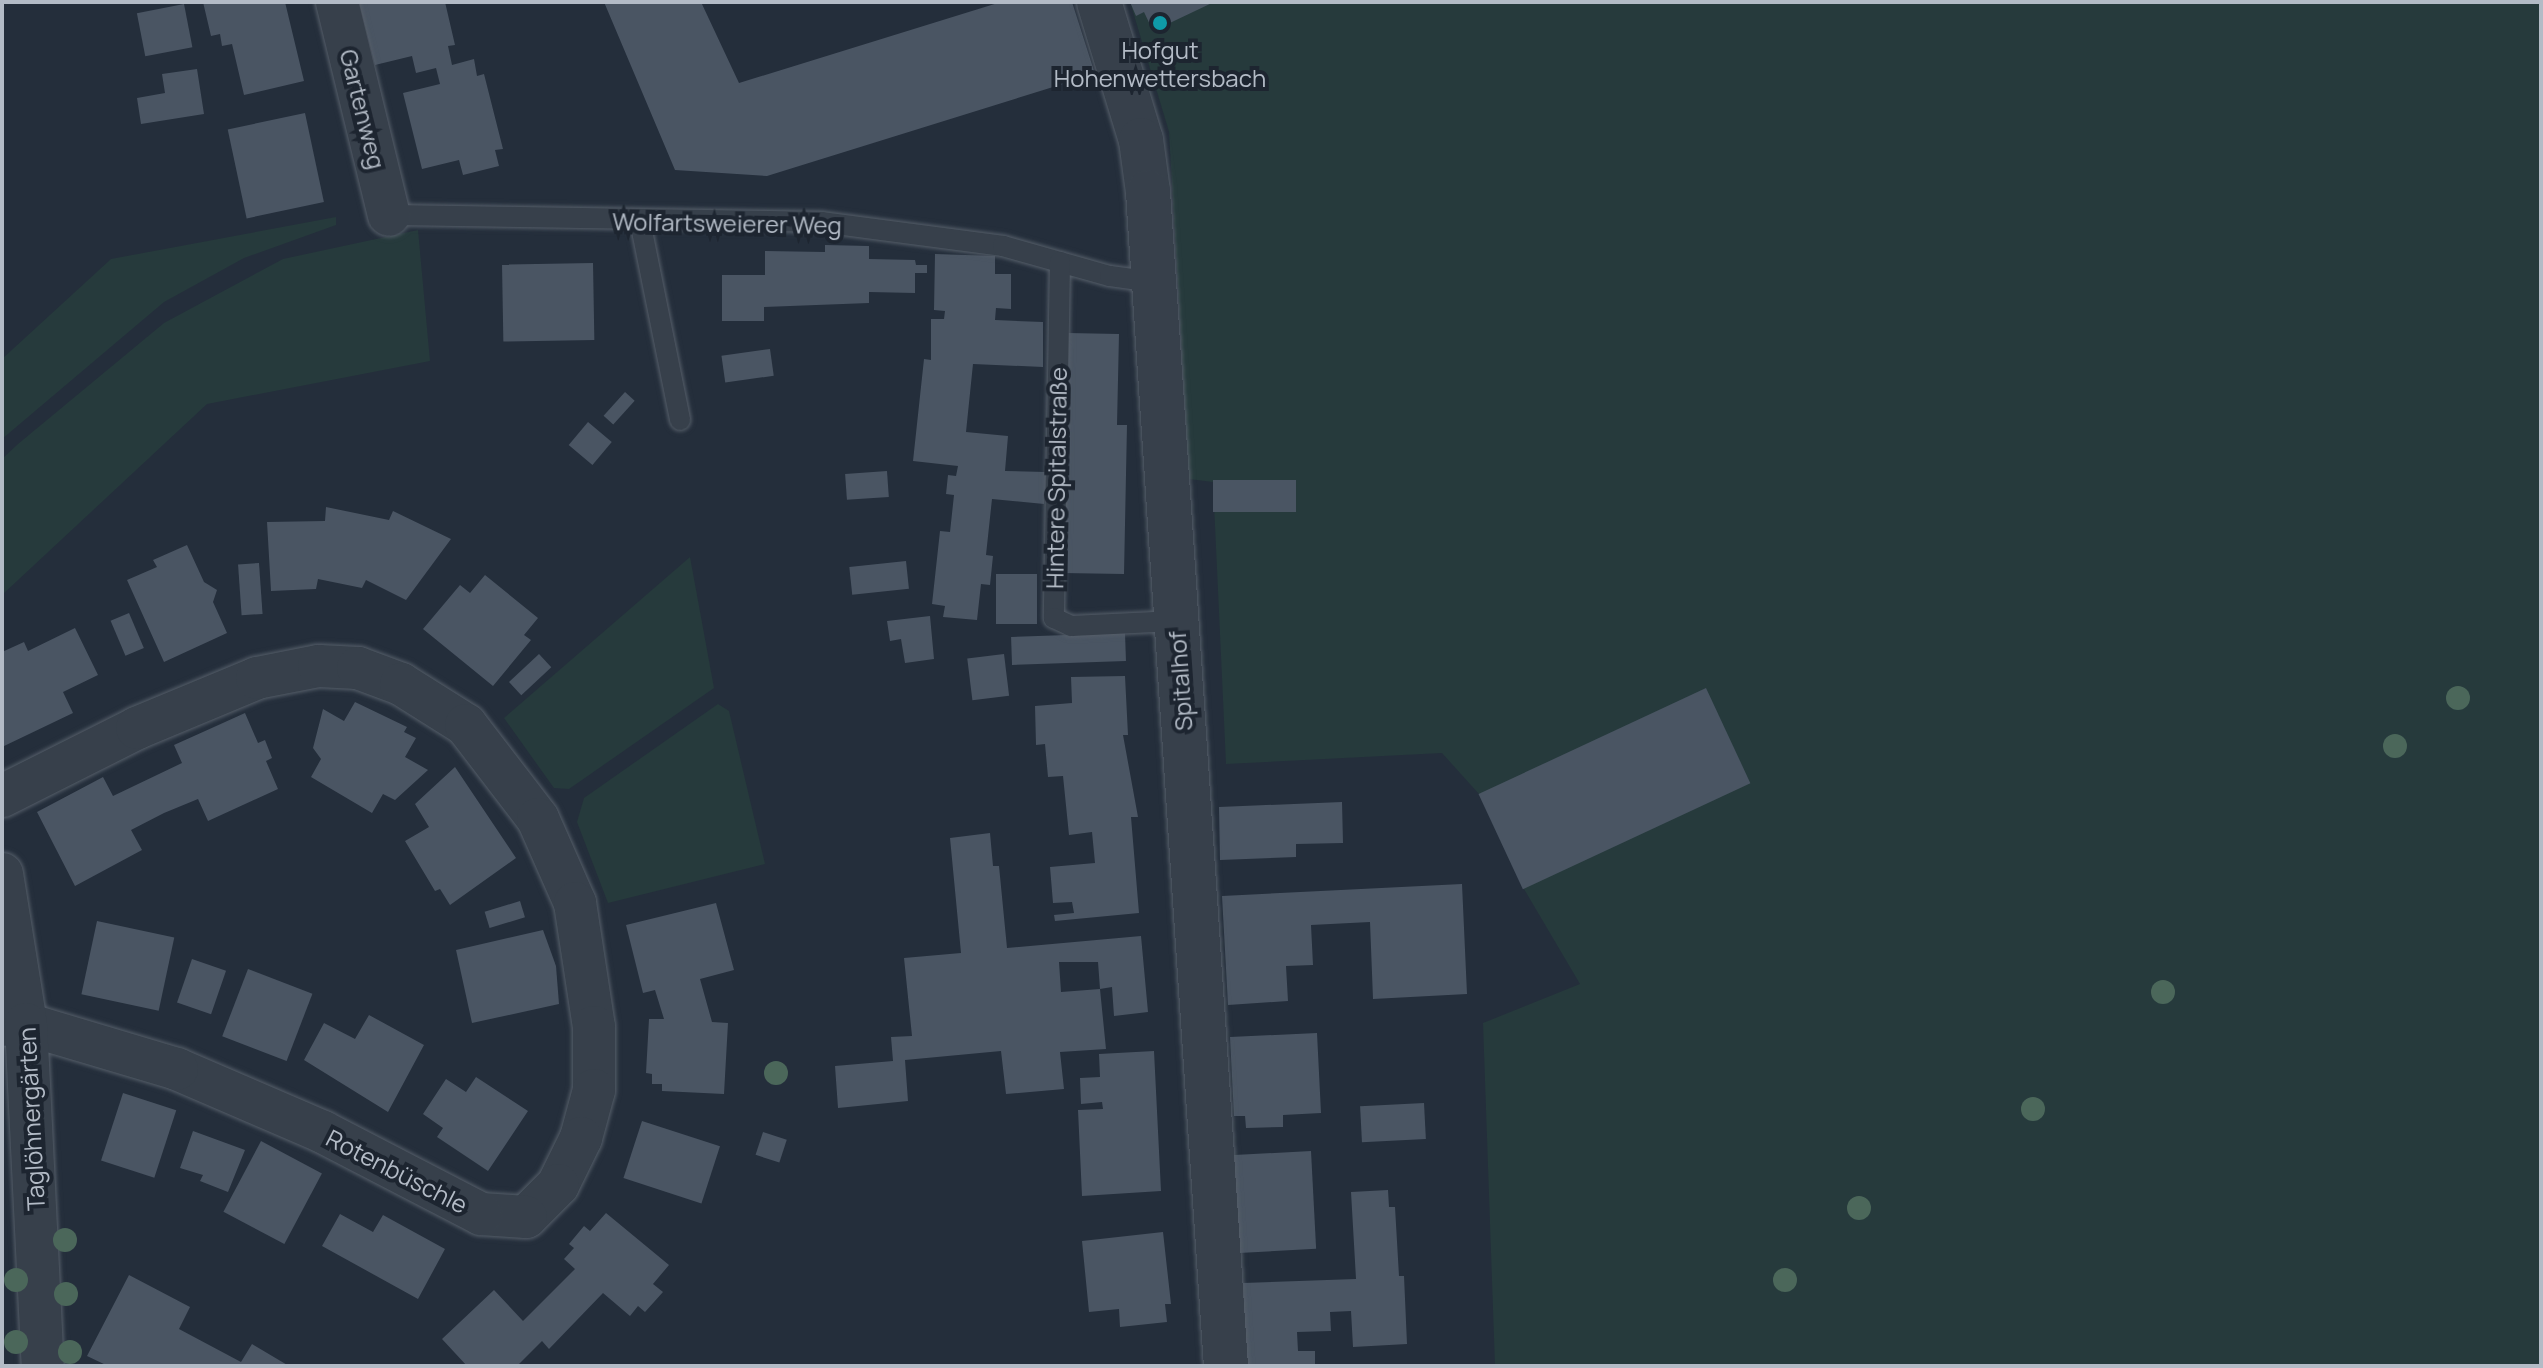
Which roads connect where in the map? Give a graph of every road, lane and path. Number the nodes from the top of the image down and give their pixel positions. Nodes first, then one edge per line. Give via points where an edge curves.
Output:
1 (337, 2) edge
2 (1099, 2) edge
3 (389, 215) joint
4 (640, 221) junction
5 (1060, 262) junction
6 (1154, 282) junction
7 (680, 420) dead end
8 (1176, 621) junction
9 (2, 796) edge
10 (2, 874) edge
11 (14, 1024) edge
12 (43, 1366) edge
13 (1226, 1366) edge

1 - 3 street, Gartenweg
2 - 6 street, Spitalhof via 1141,140
3 - 4 lane, Wolfartsweierer Weg
4 - 5 lane, Wolfartsweierer Weg via 821,222 1003,246
4 - 7 lane
5 - 6 lane, Wolfartsweierer Weg
5 - 8 lane, Hintere Spitalstraße via 1054,618 1071,626
6 - 8 street, Spitalhof
8 - 13 street, Spitalhof
9 - 11 street, Rotenbüschle via 137,728 257,678 319,666 358,668 401,684 466,725 538,819 575,903 594,1027 594,1090 581,1138 558,1185 526,1217 481,1214 323,1132 177,1069
10 - 11 street, Taglöhnergärten
11 - 12 street, Taglöhnergärten

